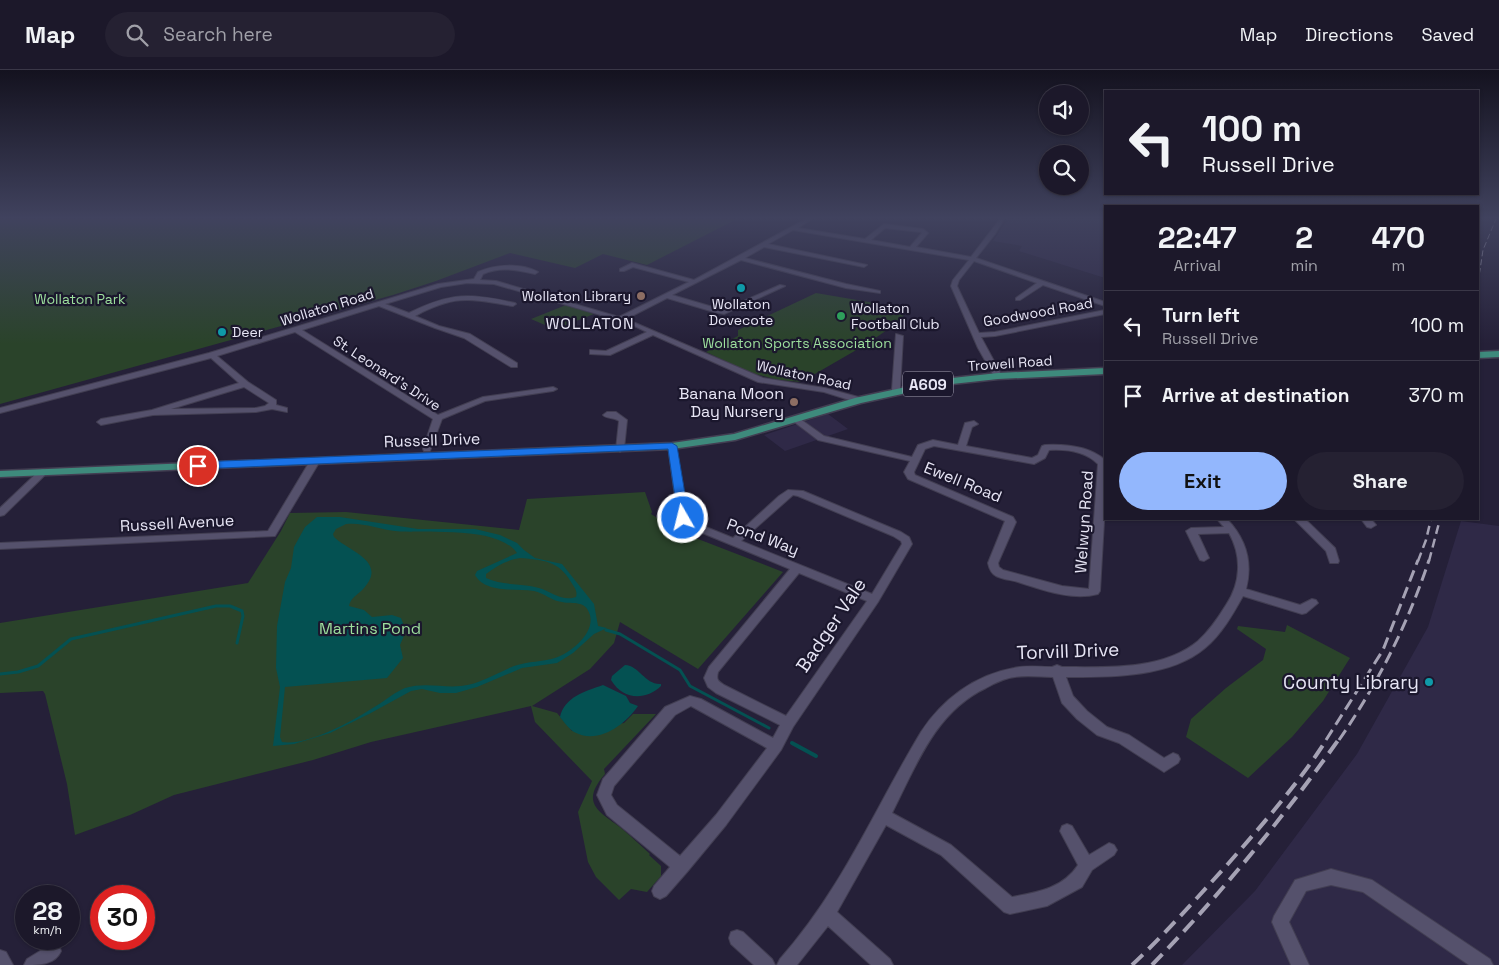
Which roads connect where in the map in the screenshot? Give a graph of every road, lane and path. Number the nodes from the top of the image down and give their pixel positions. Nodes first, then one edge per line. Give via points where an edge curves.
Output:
1 (735, 261) edge
2 (750, 261) edge
3 (842, 261) edge
4 (972, 261) edge
5 (978, 261) edge
6 (864, 265) dead end
7 (614, 268) dead end
8 (535, 272) dead end
9 (476, 280) junction
10 (696, 282) junction
11 (1043, 282) junction
12 (782, 286) dead end
13 (878, 292) dead end
14 (668, 296) junction
15 (1018, 299) dead end
16 (380, 304) junction
17 (512, 304) dead end
18 (1104, 304) edge
19 (642, 308) junction
20 (1104, 312) edge
21 (409, 316) junction
22 (620, 319) junction
23 (630, 322) junction
24 (296, 329) junction
25 (654, 332) junction
26 (464, 335) junction
27 (900, 335) dead end
28 (976, 335) junction
29 (456, 340) dead end
30 (594, 352) dead end
31 (1499, 354) edge
32 (212, 355) junction
33 (1481, 355) edge
34 (514, 365) dead end
35 (1104, 371) edge
36 (998, 376) junction
37 (245, 384) junction
38 (553, 389) dead end
39 (896, 390) junction
40 (859, 400) junction
41 (270, 406) junction
42 (284, 410) dead end
43 (0, 411) edge
44 (153, 412) junction
45 (607, 415) dead end
46 (437, 418) junction
47 (796, 418) junction
48 (101, 422) dead end
49 (974, 424) dead end
50 (672, 446) junction
51 (961, 448) junction
52 (426, 449) dead end
53 (620, 449) junction
54 (915, 460) junction
55 (315, 461) junction
56 (43, 472) junction
57 (0, 474) edge
58 (0, 513) edge
59 (1223, 520) edge
60 (1300, 520) edge
61 (1232, 530) junction
62 (733, 543) junction
63 (0, 546) edge
64 (1204, 558) dead end
65 (1334, 561) dead end
66 (797, 568) junction
67 (1240, 591) junction
68 (1094, 592) joint
69 (874, 599) junction
70 (1303, 610) dead end
71 (1057, 670) junction
72 (788, 723) junction
73 (776, 746) junction
74 (1166, 767) dead end
75 (883, 816) junction
76 (1067, 831) dead end
77 (1109, 850) dead end
78 (1087, 864) junction
79 (682, 866) junction
80 (660, 891) dead end
81 (827, 914) junction
82 (737, 938) dead end
83 (53, 951) dead end
84 (0, 958) edge
85 (4, 965) edge
86 (33, 965) edge
87 (766, 965) edge
88 (786, 965) edge
89 (884, 965) edge
90 (1300, 965) edge
91 (1484, 965) edge

1 - 10 street
2 - 13 street
3 - 6 street
4 - 28 street via 954,286
5 - 11 street
7 - 10 street via 623,271 638,265
8 - 9 street via 491,268 480,273
9 - 16 street, Wollaton Road via 440,286
9 - 22 street, Wollaton Road via 494,282
10 - 14 street
11 - 15 street
11 - 18 street
12 - 14 street via 724,312
14 - 19 street
16 - 21 street
16 - 24 street, Wollaton Road
17 - 21 street via 464,297
19 - 22 street
19 - 23 street via 638,317
20 - 28 street, Goodwood Road
21 - 26 street
22 - 23 street, Wollaton Road
23 - 25 street, Wollaton Road
24 - 32 street, Wollaton Road
24 - 46 street, St. Leonard's Drive
25 - 30 street via 607,353
25 - 40 street, Wollaton Road via 761,380 840,393
26 - 29 street
26 - 34 street
27 - 39 street
28 - 36 street
31 - 33 main road
32 - 37 street
32 - 43 street, Wollaton Road
35 - 36 main road, Trowell Road / A609
36 - 39 main road, Trowell Road / A609
37 - 41 street via 273,402
37 - 44 street
38 - 46 street via 523,391 482,400
39 - 40 main road, Trowell Road / A609
40 - 47 main road, Russell Drive / A609
41 - 42 street
41 - 44 street via 256,410
44 - 48 street
45 - 53 street via 623,420
46 - 52 street, St. Leonard's Drive
47 - 50 main road, Russell Drive / A609 via 735,437
47 - 54 street via 821,438
49 - 51 street via 968,425
50 - 53 main road, Russell Drive / A609
50 - 62 street, Pond Way via 683,518 687,523
51 - 54 street via 933,443 922,447
51 - 68 street, Welwyn Road via 1034,461 1042,456 1045,448 1057,446 1098,457 1103,463
53 - 55 main road, Russell Drive / A609
54 - 68 street, Ewell Road via 909,472 911,477 1010,519 1012,522 993,563 998,573 1075,594
55 - 56 main road, Russell Drive / A609
55 - 63 street, Russell Avenue via 271,534
56 - 57 main road, Russell Drive / A609
56 - 58 street
59 - 61 street, Torvill Drive
60 - 65 street via 1331,550
61 - 64 street via 1191,531
61 - 67 street, Torvill Drive via 1242,550 1245,570
62 - 66 street, Pond Way
62 - 69 street, Badger Vale via 782,498 791,492 800,493 906,539 907,544
66 - 69 street, Pond Way
66 - 72 street via 713,670 710,678 712,684 720,689
67 - 70 street
67 - 71 street, Torvill Drive via 1214,633 1196,649 1170,662 1138,670
69 - 72 street, Badger Vale
71 - 74 street via 1067,699 1082,715 1102,731 1124,739
71 - 75 street, Torvill Drive via 998,676 949,706 921,744
72 - 73 street, Badger Vale
73 - 79 street, Badger Vale via 722,820
73 - 79 street via 690,701 670,711 608,782 604,795 612,810
75 - 78 street via 946,850 1010,906 1047,898 1076,882
75 - 81 street, Torvill Drive
76 - 78 street
77 - 78 street
79 - 80 street, Badger Vale
81 - 88 street, Torvill Drive
81 - 89 street
82 - 87 street
83 - 86 street
84 - 85 street
90 - 91 street via 1280,922 1302,885 1331,877 1366,885

